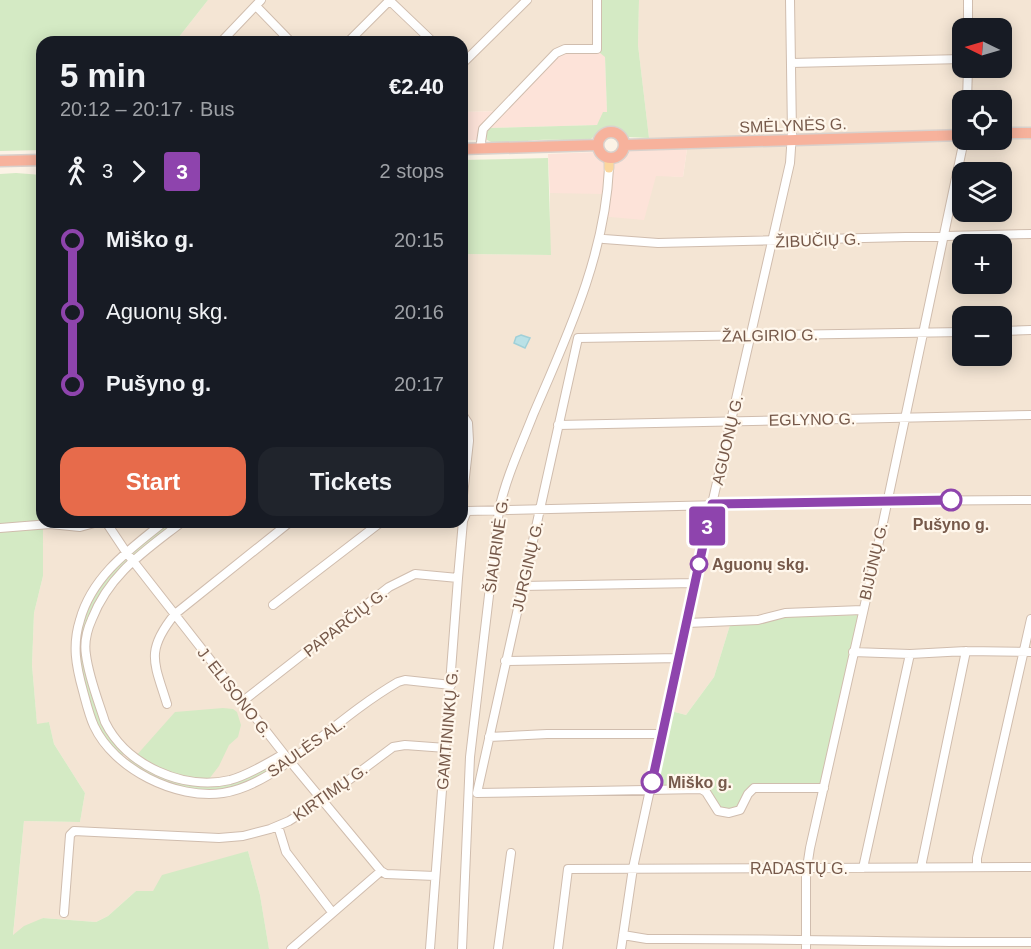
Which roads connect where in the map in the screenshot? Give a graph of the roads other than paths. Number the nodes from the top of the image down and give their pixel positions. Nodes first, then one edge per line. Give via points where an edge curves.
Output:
1 (390, 0) edge
2 (527, 0) edge
3 (597, 0) edge
4 (790, 0) edge
5 (968, 0) edge
6 (259, 3) edge
7 (968, 18) edge
8 (226, 36) edge
9 (286, 36) edge
10 (354, 36) edge
11 (427, 36) edge
12 (468, 58) edge
13 (952, 59) edge
14 (791, 63) junction
15 (1031, 133) edge
16 (1012, 134) edge
17 (952, 135) edge
18 (792, 140) junction
19 (598, 145) junction
20 (624, 145) junction
21 (468, 149) edge
22 (480, 149) junction
23 (962, 150) edge
24 (36, 160) edge
25 (0, 161) edge
26 (609, 163) junction
27 (1031, 234) edge
28 (945, 237) junction
29 (604, 239) dead end
30 (772, 242) junction
31 (1012, 330) edge
32 (1031, 330) edge
33 (952, 332) edge
34 (923, 333) junction
35 (751, 336) junction
36 (578, 338) joint
37 (1031, 415) edge
38 (905, 418) junction
39 (731, 420) junction
40 (468, 423) edge
41 (558, 425) junction
42 (468, 454) edge
43 (1031, 500) edge
44 (886, 501) junction
45 (712, 504) junction
46 (468, 506) edge
47 (540, 509) junction
48 (499, 510) junction
49 (36, 525) edge
50 (0, 528) edge
51 (110, 528) edge
52 (156, 528) edge
53 (174, 528) edge
54 (282, 528) edge
55 (373, 528) edge
56 (462, 528) edge
57 (126, 552) junction
58 (133, 561) junction
59 (458, 578) junction
60 (695, 584) junction
61 (522, 586) junction
62 (273, 605) dead end
63 (862, 610) junction
64 (175, 614) junction
65 (1031, 619) edge
66 (687, 623) junction
67 (966, 651) junction
68 (853, 652) junction
69 (1027, 652) edge
70 (910, 654) junction
71 (679, 658) junction
72 (505, 661) junction
73 (451, 685) junction
74 (243, 701) junction
75 (167, 704) dead end
76 (662, 734) junction
77 (489, 737) junction
78 (446, 748) junction
79 (130, 753) junction
80 (284, 754) junction
81 (122, 761) junction
82 (290, 761) junction
83 (824, 788) junction
84 (650, 791) junction
85 (322, 800) junction
86 (278, 826) junction
87 (511, 853) dead end
88 (807, 867) junction
89 (921, 867) junction
90 (977, 867) junction
91 (1031, 867) edge
92 (633, 868) junction
93 (863, 868) junction
94 (381, 871) junction
95 (435, 876) junction
96 (64, 912) dead end
97 (332, 912) junction
98 (623, 935) junction
99 (806, 938) junction
100 (1031, 942) edge
101 (946, 946) edge
102 (291, 949) edge
103 (430, 949) edge
104 (462, 949) edge
105 (498, 949) edge
106 (558, 949) edge
107 (621, 949) edge
108 (806, 949) edge

1 - 10 street
1 - 11 street
2 - 12 street
3 - 22 street via 597,49 565,49 556,53 483,129
4 - 14 street, AGUONŲ G.
5 - 7 street
6 - 8 street
6 - 9 street
13 - 14 street
14 - 18 street, AGUONŲ G.
15 - 16 highway
17 - 18 highway, SMĖLYNĖS G.
18 - 20 highway, SMĖLYNĖS G.
18 - 30 street, AGUONŲ G.
19 - 20 highway via 604,134 613,132 621,136
19 - 22 highway
19 - 26 highway
20 - 26 highway via 620,155
21 - 22 highway
23 - 28 street, BIJŪNŲ G.
24 - 25 highway
26 - 48 street, ŠIAURINĖ G. via 606,207 585,288 508,478
27 - 28 street, ŽIBUČIŲ G.
28 - 30 street, ŽIBUČIŲ G.
28 - 34 street, BIJŪNŲ G.
29 - 30 street, ŽIBUČIŲ G. via 658,243
30 - 35 street, AGUONŲ G.
31 - 32 street
33 - 34 street, ŽALGIRIO G.
34 - 35 street, ŽALGIRIO G.
34 - 38 street, BIJŪNŲ G.
35 - 36 street, ŽALGIRIO G.
35 - 39 street, AGUONŲ G.
36 - 41 street, JURGINŲ G.
37 - 38 street, EGLYNO G.
38 - 39 street, EGLYNO G.
38 - 44 street, BIJŪNŲ G.
39 - 41 street, EGLYNO G.
39 - 45 street, AGUONŲ G.
40 - 42 street, GAMTININKŲ G.
41 - 47 street, JURGINŲ G.
43 - 44 street
44 - 45 street
44 - 63 street, BIJŪNŲ G.
45 - 47 street
45 - 60 street, AGUONŲ G.
46 - 48 street
47 - 48 street
47 - 61 street, JURGINŲ G.
48 - 104 street, ŠIAURINĖ G. via 470,757
49 - 50 street
51 - 57 street, J. ELISONO G.
52 - 57 street, SAULĖS AL.
53 - 58 street, SAULĖS AL.
54 - 64 street
55 - 62 street
56 - 59 street, GAMTININKŲ G.
57 - 58 street, J. ELISONO G.
57 - 81 street, SAULĖS AL. via 86,603 75,652 94,726
58 - 64 street, J. ELISONO G.
58 - 79 street, SAULĖS AL. via 102,596 90,624 85,653 105,722
59 - 73 street, GAMTININKŲ G.
59 - 74 street, PAPARČIŲ G. via 415,574 389,587
60 - 61 street
60 - 66 street, AGUONŲ G.
61 - 72 street, JURGINŲ G.
63 - 66 street
63 - 68 street, BIJŪNŲ G.
64 - 74 street, J. ELISONO G.
64 - 75 street via 158,636 155,651
65 - 69 street
66 - 71 street, AGUONŲ G.
67 - 69 street
67 - 70 street
67 - 89 street
68 - 70 street
68 - 83 street, BIJŪNŲ G.
69 - 90 street
70 - 93 street
71 - 72 street
71 - 76 street, AGUONŲ G.
72 - 77 street, JURGINŲ G.
73 - 78 street, GAMTININKŲ G.
73 - 82 street, SAULĖS AL. via 398,682
74 - 80 street, J. ELISONO G.
76 - 77 street
76 - 84 street, AGUONŲ G.
77 - 84 street, JURGINŲ G. via 477,793
78 - 85 street, KIRTIMŲ G. via 393,747
78 - 95 street, GAMTININKŲ G.
79 - 80 street, SAULĖS AL. via 174,779 206,783 231,779
79 - 81 street
80 - 82 street, J. ELISONO G.
81 - 82 street, SAULĖS AL. via 170,789 194,793 222,793 239,788
82 - 85 street, J. ELISONO G.
83 - 84 street via 754,788 740,810 729,813 718,811 701,789
83 - 88 street, BIJŪNŲ G.
84 - 92 street, AGUONŲ G.
85 - 86 street, KIRTIMŲ G.
85 - 94 street, J. ELISONO G.
86 - 96 street, KIRTIMŲ G. via 219,838 74,831 70,835
86 - 97 street via 286,852
87 - 105 street
88 - 92 street, RADASTŲ G.
88 - 93 street, RADASTŲ G.
88 - 99 street, BIJŪNŲ G.
89 - 90 street, RADASTŲ G.
89 - 93 street, RADASTŲ G.
90 - 91 street, RADASTŲ G.
92 - 98 street, AGUONŲ G.
92 - 106 street, RADASTŲ G. via 567,869
94 - 95 street
94 - 97 street
95 - 103 street, GAMTININKŲ G.
97 - 102 street
98 - 99 street via 646,939
98 - 107 street, AGUONŲ G.
99 - 101 street
99 - 108 street, BIJŪNŲ G.
100 - 101 street

